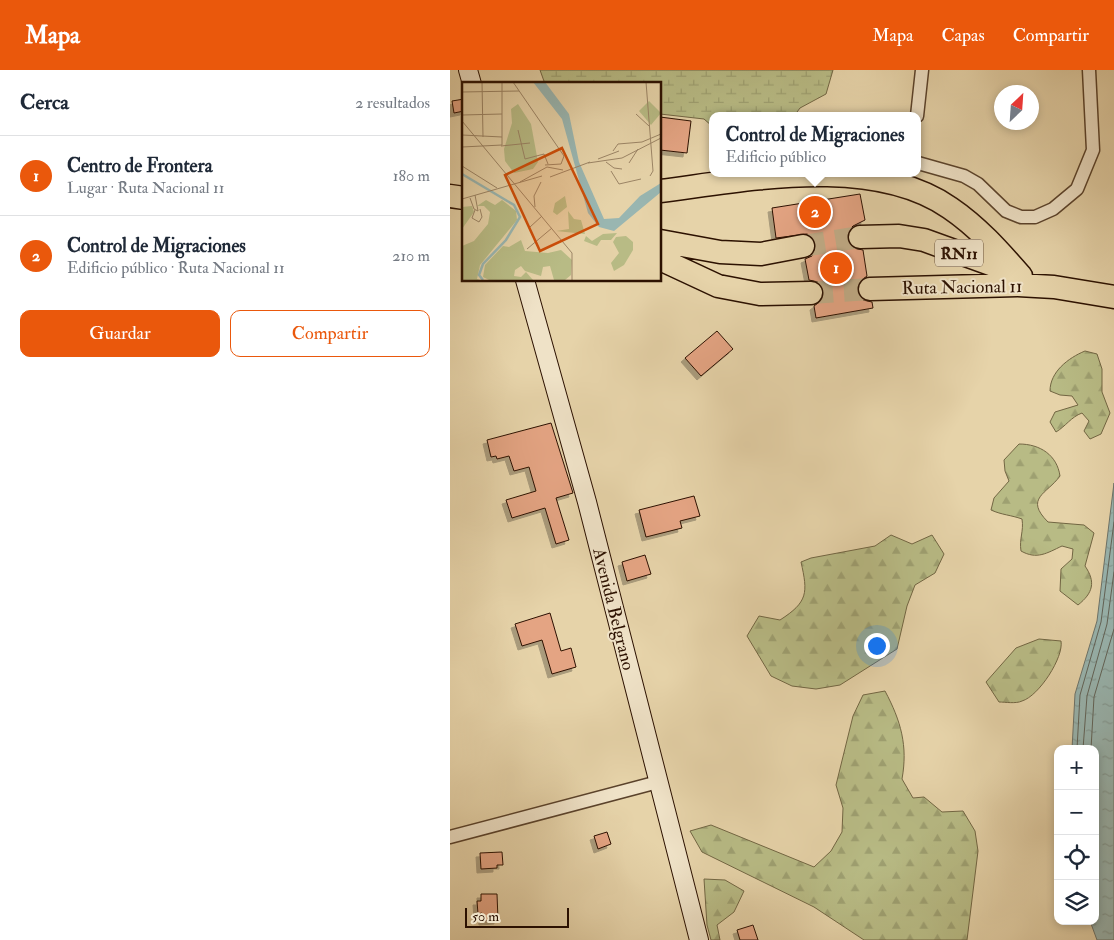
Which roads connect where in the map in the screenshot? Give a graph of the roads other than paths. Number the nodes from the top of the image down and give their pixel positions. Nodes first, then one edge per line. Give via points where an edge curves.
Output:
1 (922, 70) edge
2 (1089, 70) edge
3 (917, 112) edge
4 (921, 164) edge
5 (792, 177) edge
6 (856, 177) edge
7 (661, 191) edge
8 (860, 237) tunnel mouth
9 (661, 241) edge
10 (802, 246) tunnel mouth
11 (661, 259) edge
12 (1022, 276) junction
13 (524, 281) edge
14 (1054, 287) junction
15 (870, 289) tunnel mouth
16 (811, 293) tunnel mouth
17 (1106, 296) edge
18 (658, 782) junction
19 (450, 837) edge
20 (699, 940) edge

1 - 3 street
2 - 4 street via 1094,150 1077,189 1053,209 1035,217 1021,217 1006,211 978,184 964,176
5 - 7 highway, Ruta Nacional 11 / RN11
6 - 12 highway, Ruta Nacional 11 / RN11 via 881,180 948,206 981,231
8 - 12 highway, Ruta Nacional 11 / RN11 via 899,236 924,240
9 - 10 highway via 720,252 761,254
11 - 16 highway via 718,286 760,294
12 - 14 highway, Ruta Nacional 11 / RN11
13 - 18 street, Avenida Belgrano via 587,502
14 - 15 highway, Ruta Nacional 11 / RN11
14 - 17 highway, Ruta Nacional 11 / RN11
18 - 19 street
18 - 20 street, Avenida Belgrano

